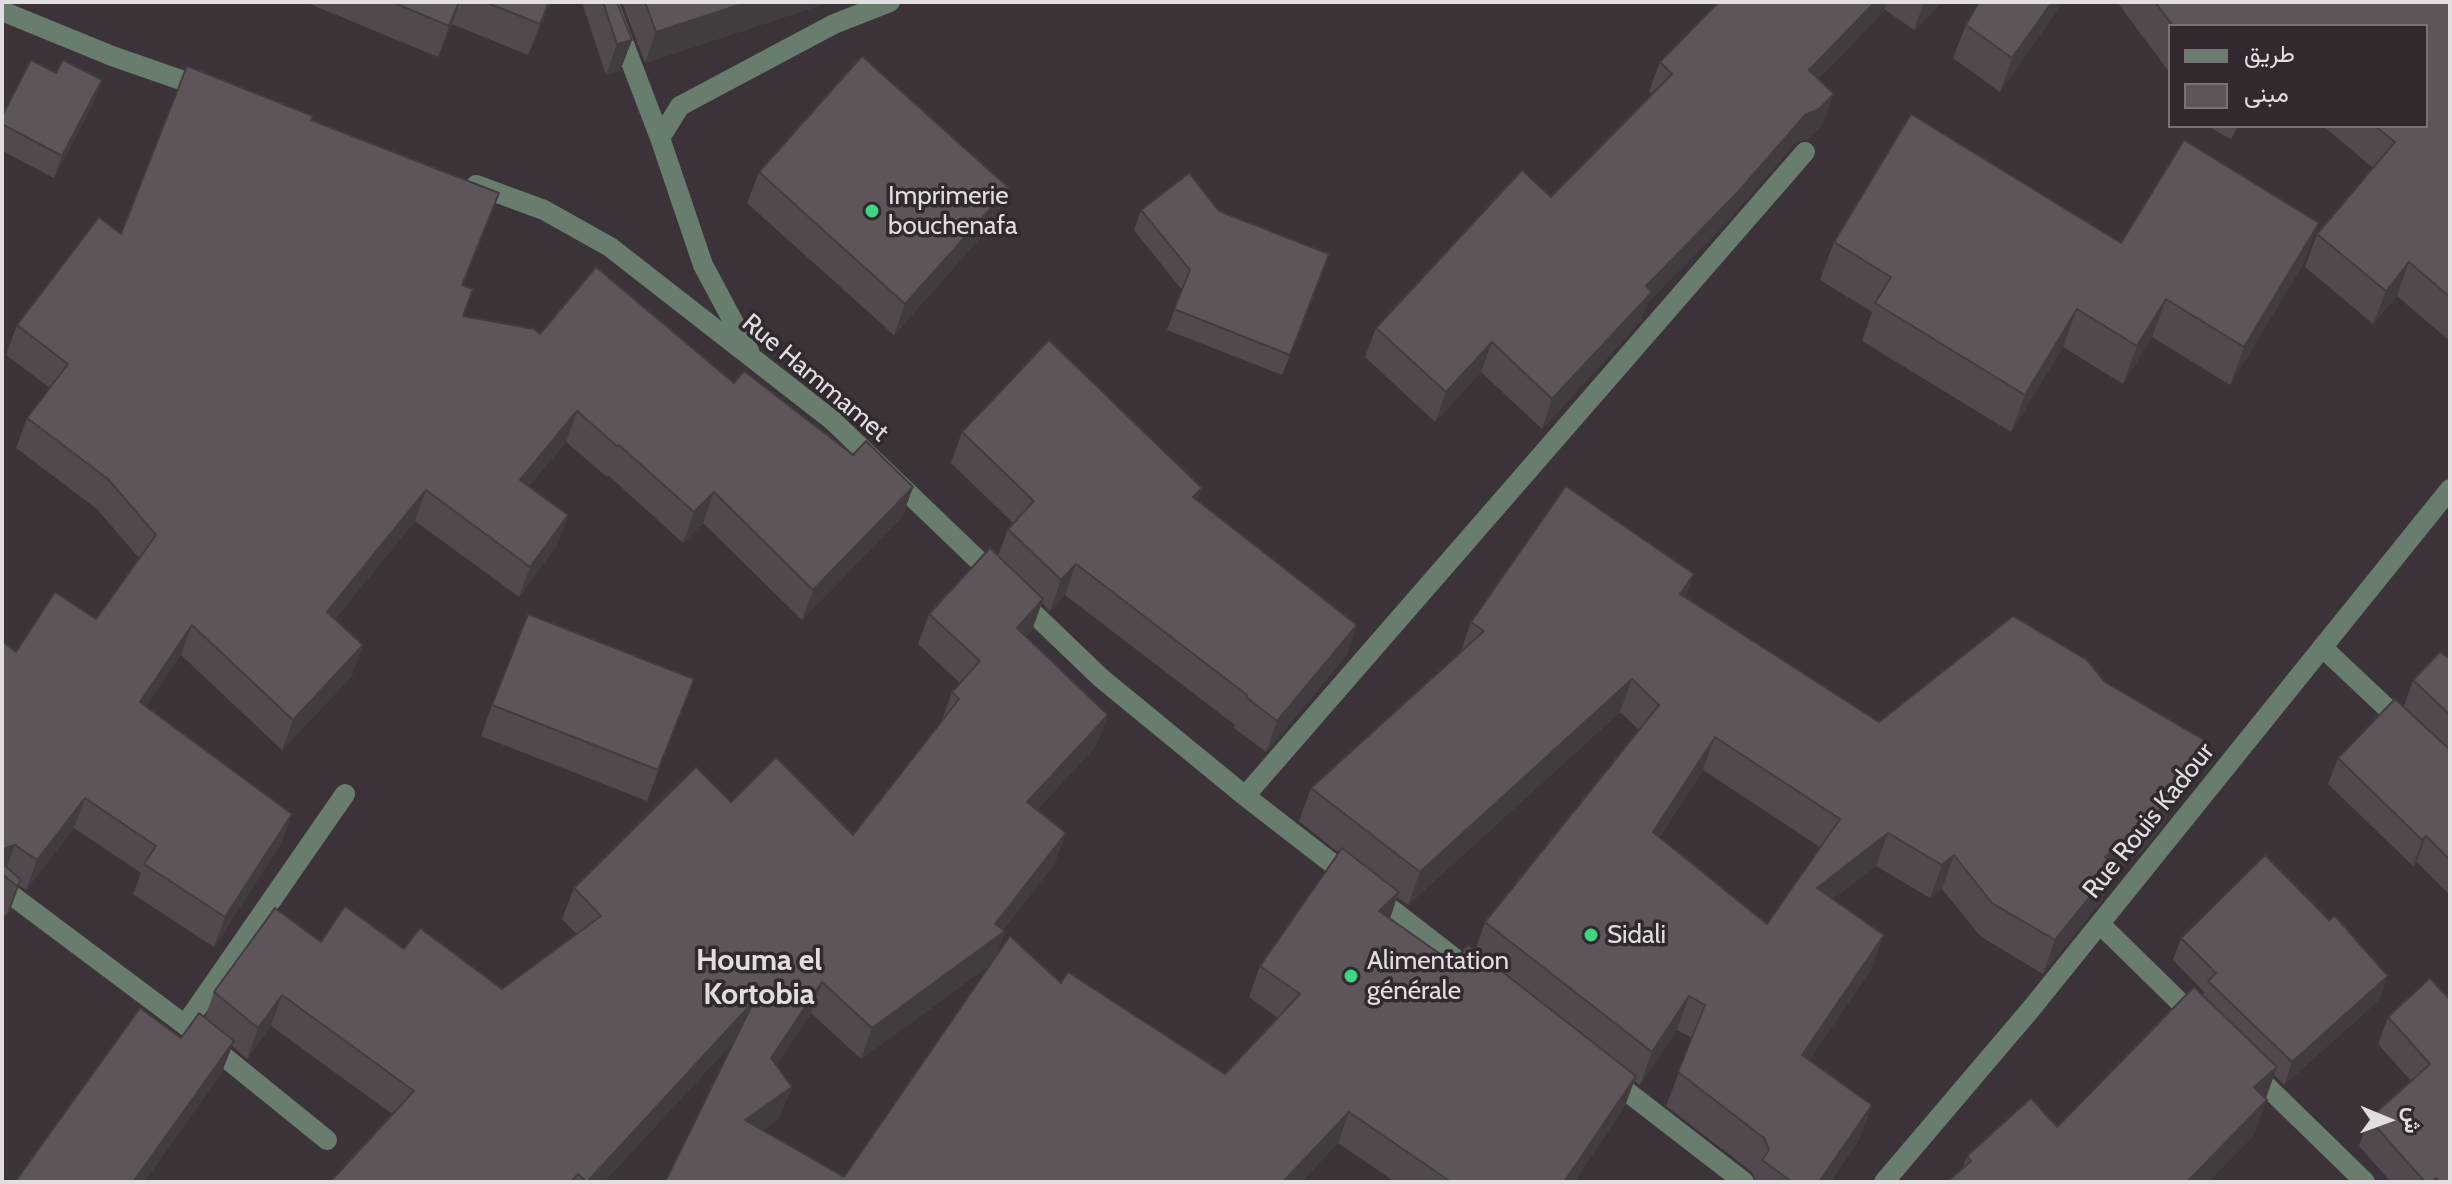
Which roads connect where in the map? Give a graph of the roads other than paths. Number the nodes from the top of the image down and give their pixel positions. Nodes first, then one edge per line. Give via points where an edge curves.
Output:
1 (608, 2) edge
2 (890, 2) edge
3 (2, 11) edge
4 (217, 93) edge
5 (660, 138) junction
6 (1805, 152) edge
7 (455, 178) edge
8 (752, 357) junction
9 (2450, 489) edge
10 (2322, 647) junction
11 (2415, 734) edge
12 (345, 794) dead end
13 (1245, 796) junction
14 (2, 888) edge
15 (2100, 924) junction
16 (1495, 989) edge
17 (185, 1025) junction
18 (2210, 1032) edge
19 (2232, 1053) edge
20 (1594, 1066) edge
21 (327, 1140) dead end
22 (1744, 1182) edge
23 (1884, 1182) edge
24 (2365, 1182) edge

1 - 5 street
2 - 5 street via 834,24 680,106
3 - 4 street
5 - 8 street via 703,265
6 - 13 street
7 - 8 street, Rue Hammamet via 544,210 610,247
8 - 13 street, Rue Hammamet via 832,420 1101,678
9 - 10 street, Rue Rouis Kadour
10 - 11 street
10 - 15 street, Rue Rouis Kadour
12 - 17 street
13 - 16 street, Rue Hammamet
14 - 17 street
15 - 18 street
15 - 23 street, Rue Rouis Kadour
17 - 21 street
19 - 24 street
20 - 22 street

